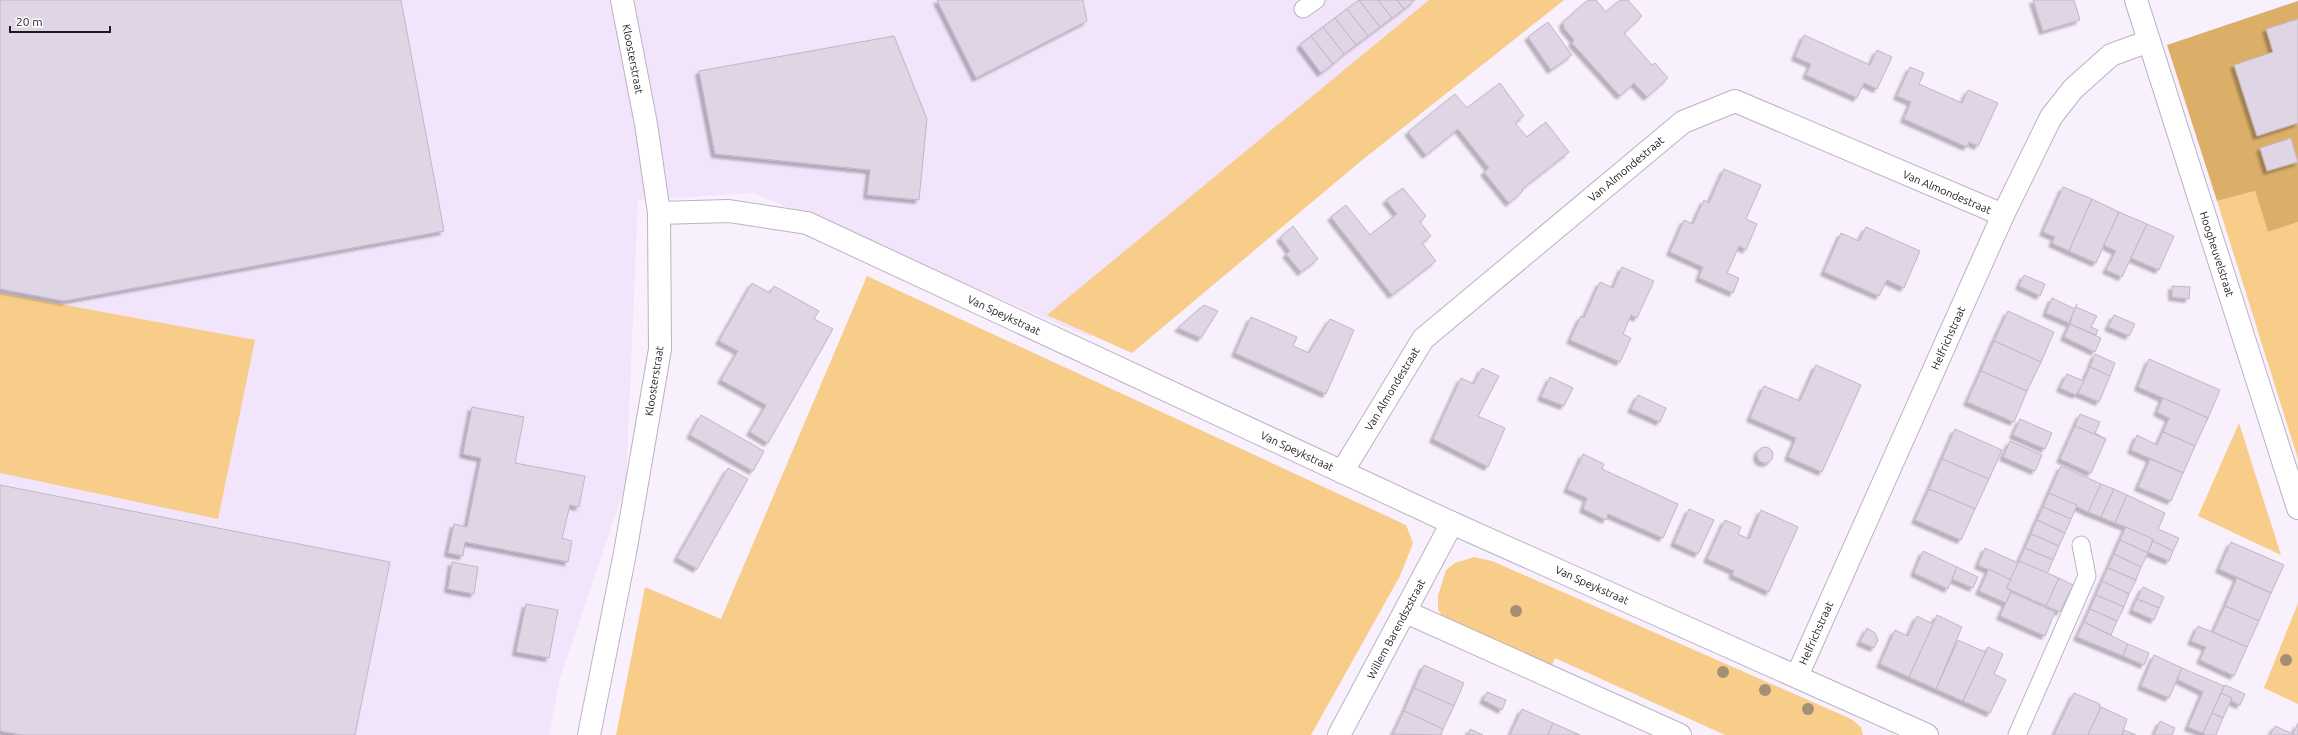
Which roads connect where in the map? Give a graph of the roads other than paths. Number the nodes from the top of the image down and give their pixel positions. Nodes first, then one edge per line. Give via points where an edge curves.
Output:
1 (622, 0) edge
2 (2136, 0) edge
3 (2149, 41) junction
4 (658, 213) junction
5 (2003, 215) junction
6 (1342, 472) junction
7 (2298, 508) edge
8 (1452, 523) junction
9 (2081, 545) dead end
10 (1406, 612) junction
11 (1797, 676) junction
12 (1894, 728) edge
13 (589, 735) edge
14 (1338, 735) edge
15 (1680, 735) edge
16 (1927, 735) edge
17 (2017, 735) edge

1 - 4 street, Kloosterstraat via 646,124
2 - 3 street, Hoogheuvelstraat
3 - 5 street, Helfrichstraat via 2111,55 2073,89 2051,117
3 - 7 street, Hoogheuvelstraat
4 - 6 street, Van Speykstraat via 729,211 807,223
4 - 13 street, Kloosterstraat via 660,349 625,553
5 - 6 street, Van Almondestraat via 1735,102 1683,122 1423,339
5 - 11 street, Helfrichstraat
6 - 8 street, Van Speykstraat
8 - 10 street, Willem Barendszstraat
8 - 11 street, Van Speykstraat
9 - 17 lane via 2087,576
10 - 14 street, Willem Barendszstraat
10 - 15 street
11 - 12 street, Van Speykstraat
12 - 16 street, Van Speykstraat

